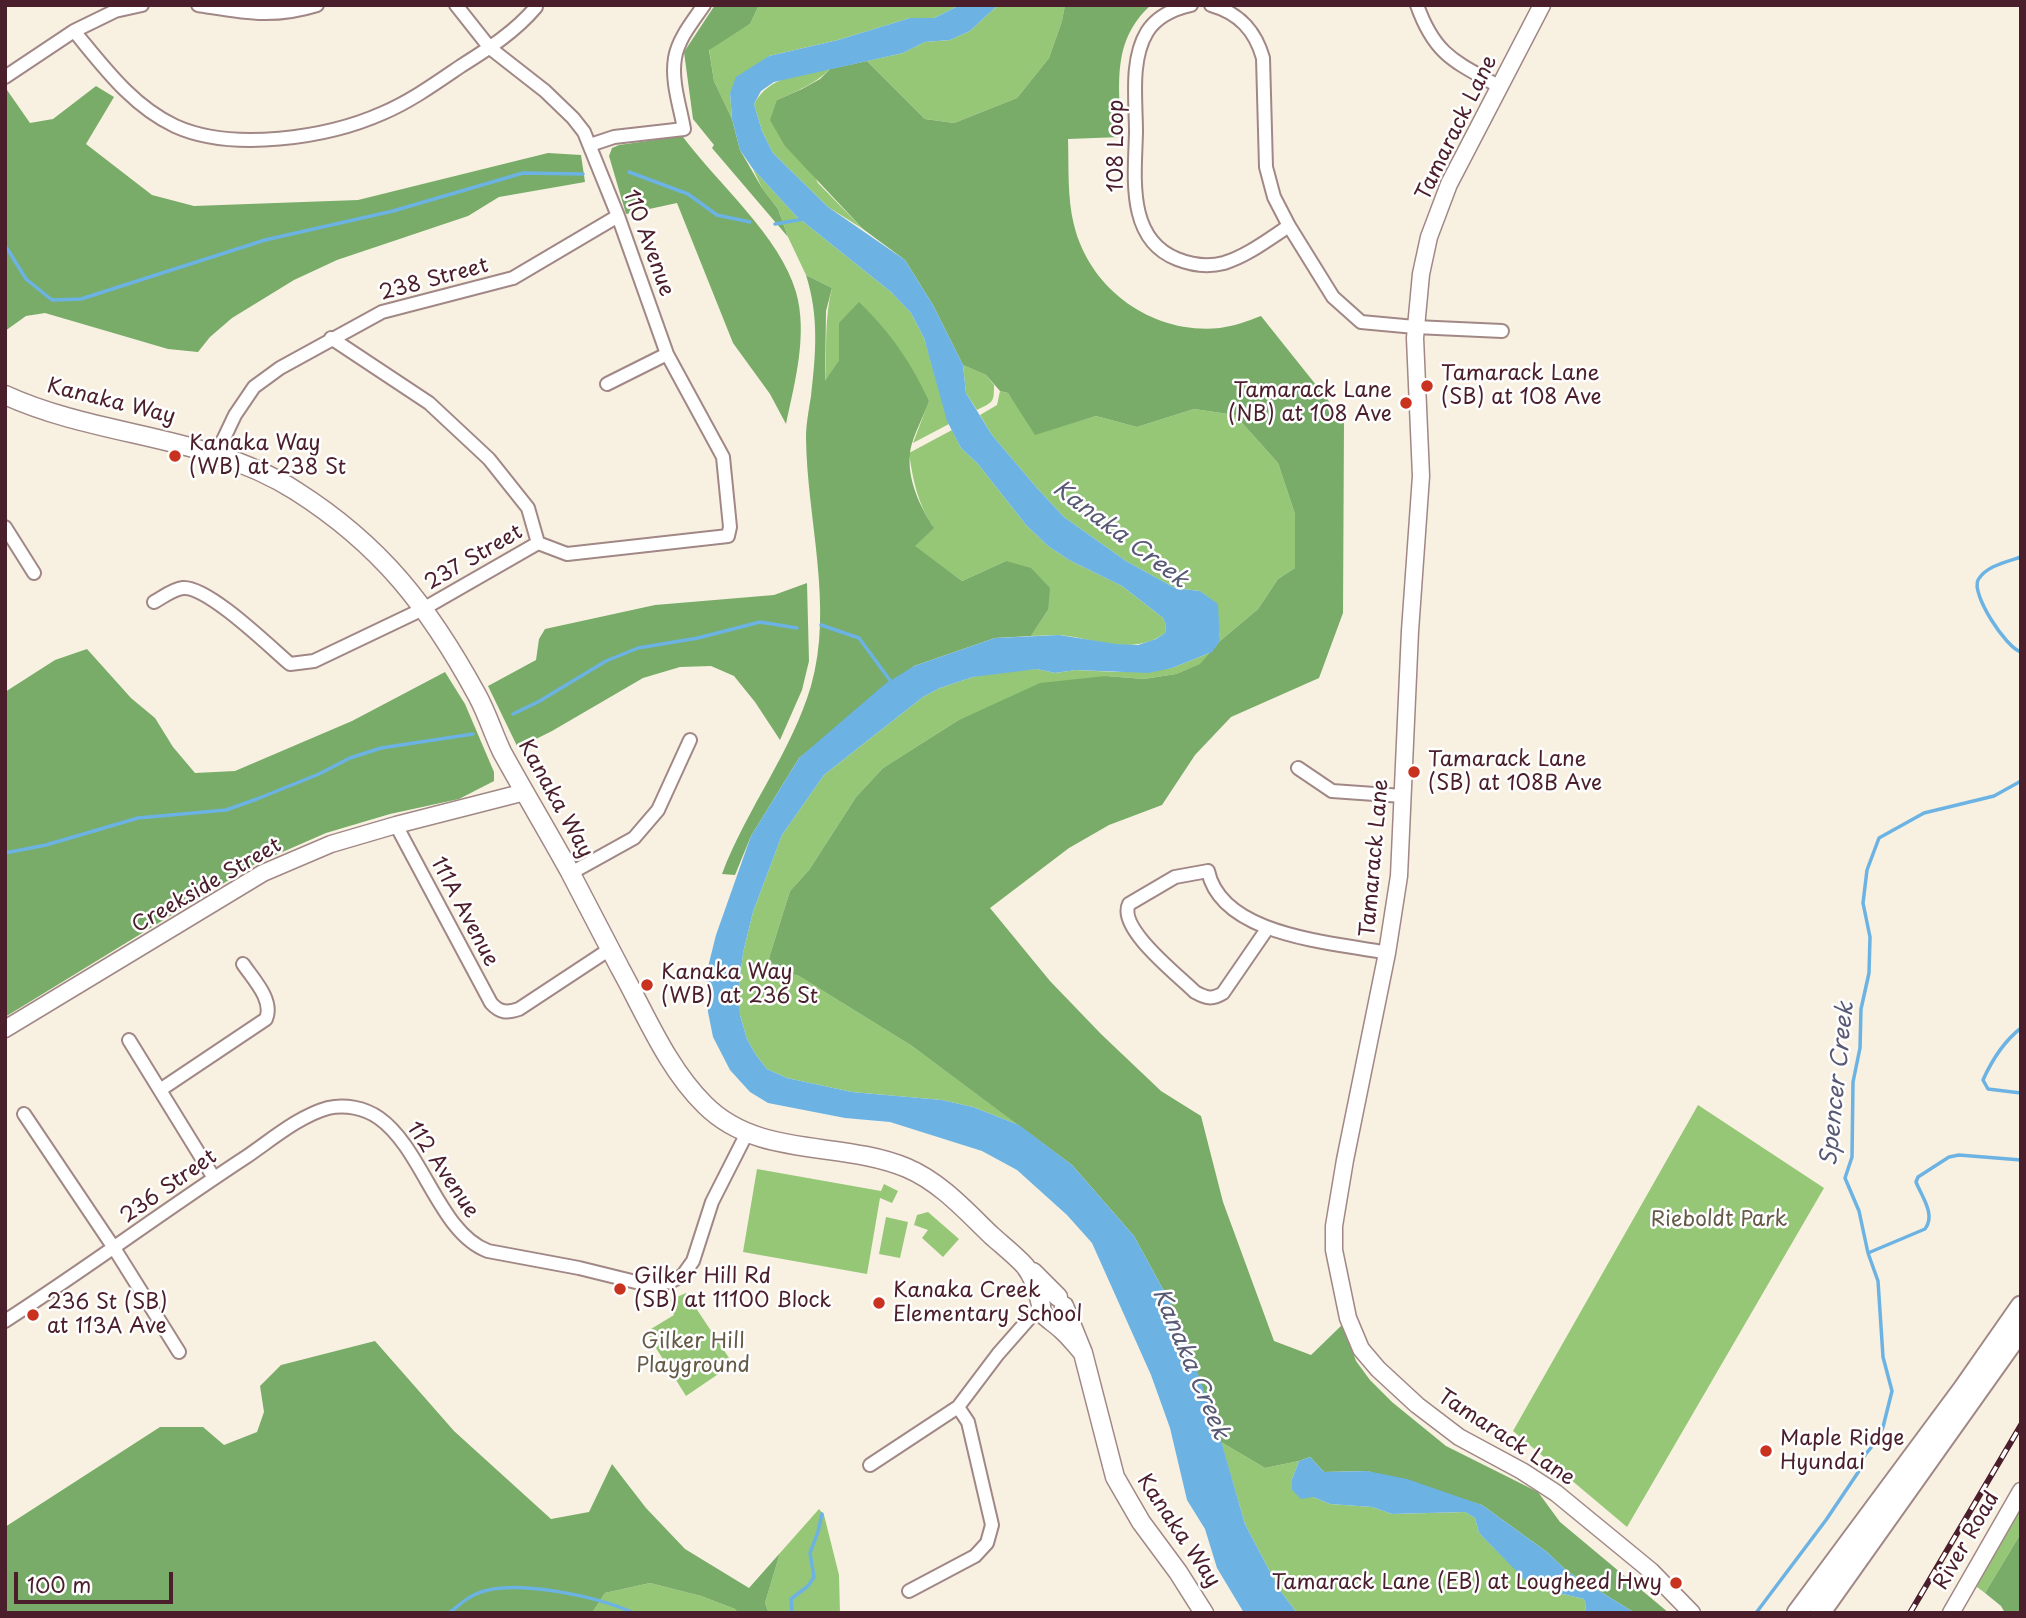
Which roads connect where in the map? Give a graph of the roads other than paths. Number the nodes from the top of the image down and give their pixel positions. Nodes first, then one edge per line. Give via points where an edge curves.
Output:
1 (142, 5) edge
2 (198, 5) edge
3 (317, 5) edge
4 (456, 5) edge
5 (704, 5) edge
6 (1191, 5) edge
7 (1211, 5) edge
8 (1417, 5) edge
9 (1542, 5) edge
10 (536, 7) dead end
11 (74, 32) junction
12 (489, 48) junction
13 (5, 77) edge
14 (1500, 87) junction
15 (590, 145) junction
16 (618, 216) junction
17 (1289, 226) junction
18 (1415, 327) junction
19 (1502, 331) dead end
20 (331, 338) junction
21 (667, 354) junction
22 (607, 384) dead end
23 (5, 395) edge
24 (217, 453) junction
25 (5, 527) edge
26 (728, 536) joint
27 (538, 543) junction
28 (34, 573) dead end
29 (154, 603) dead end
30 (424, 609) junction
31 (690, 740) dead end
32 (1298, 768) dead end
33 (525, 792) junction
34 (1403, 796) junction
35 (396, 825) junction
36 (571, 873) junction
37 (1267, 929) junction
38 (610, 949) junction
39 (1387, 953) junction
40 (243, 964) dead end
41 (5, 1029) edge
42 (129, 1040) dead end
43 (160, 1090) junction
44 (363, 1110) joint
45 (24, 1114) dead end
46 (747, 1133) junction
47 (214, 1178) junction
48 (114, 1248) junction
49 (2021, 1306) edge
50 (1053, 1307) junction
51 (5, 1321) edge
52 (2021, 1330) edge
53 (179, 1352) dead end
54 (958, 1406) junction
55 (870, 1465) dead end
56 (2021, 1491) edge
57 (909, 1591) dead end
58 (1204, 1613) edge
59 (1692, 1613) edge
60 (1797, 1613) edge
61 (1820, 1613) edge
62 (1951, 1613) edge

1 - 11 street via 115,11
2 - 3 street via 257,14
4 - 12 street, 110 Avenue
5 - 15 street via 675,57 684,129 614,137
6 - 17 street, 108 Loop via 1173,9 1157,21 1138,52 1135,196 1142,225 1172,257 1208,266 1235,259
7 - 17 street via 1233,13 1250,28 1264,58 1266,167
8 - 14 street via 1441,50
9 - 14 street, Tamarack Lane
10 - 12 street via 522,25
11 - 12 street via 119,84 156,116 177,127 229,139 299,135 358,122 407,102
11 - 13 street
12 - 15 street, 110 Avenue via 560,105
14 - 18 street, Tamarack Lane via 1435,220 1421,274
15 - 16 street, 110 Avenue
16 - 20 street, 238 Street via 513,278 382,312
16 - 21 street, 110 Avenue
17 - 18 street via 1346,311 1361,322
18 - 19 street
18 - 34 street, Tamarack Lane via 1421,476
20 - 24 street, 238 Street via 254,387
20 - 27 street via 429,403 489,459 528,508
21 - 22 street
21 - 26 street, 110 Avenue via 723,457
23 - 24 main road, Kanaka Way via 65,417
24 - 30 main road, Kanaka Way via 270,476 328,512 381,556
25 - 28 street
26 - 27 street, 237 Street via 567,554
27 - 30 street, 237 Street
29 - 30 street, 237 Street via 174,590 194,589 223,606 290,664 314,661
30 - 33 main road, Kanaka Way via 479,699
31 - 36 street via 658,810 634,838
32 - 34 street via 1332,791
33 - 35 street, Creekside Street
33 - 36 main road, Kanaka Way
34 - 39 street, Tamarack Lane via 1399,876
35 - 38 street, 111A Avenue via 496,1009 519,1009
35 - 41 street, Creekside Street via 331,844 263,873
36 - 38 main road, Kanaka Way
37 - 37 street via 1231,908 1214,889 1210,868 1175,877 1129,904 1126,917 1133,932 1206,998 1223,993
37 - 39 street
38 - 46 main road, Kanaka Way via 689,1088 716,1114
39 - 59 street, Tamarack Lane via 1334,1226 1336,1270 1353,1332 1367,1357 1417,1405 1459,1437 1556,1493 1651,1571
40 - 43 street via 265,998 266,1019
42 - 43 street
43 - 47 street
44 - 46 street, 112 Avenue via 390,1127 461,1233 475,1245 648,1285 670,1282 693,1261 712,1202
44 - 47 street, 236 Street via 338,1106 313,1114
45 - 48 street
46 - 50 main road, Kanaka Way via 881,1160 928,1179 1037,1274
47 - 48 street, 236 Street
48 - 51 street, 236 Street
48 - 53 street
49 - 60 highway
50 - 54 street via 1020,1331
50 - 58 main road, Kanaka Way via 1083,1353 1115,1477 1140,1522
52 - 61 highway
54 - 55 street
54 - 57 street via 968,1422 992,1525 987,1543 975,1556
56 - 62 street, River Road

